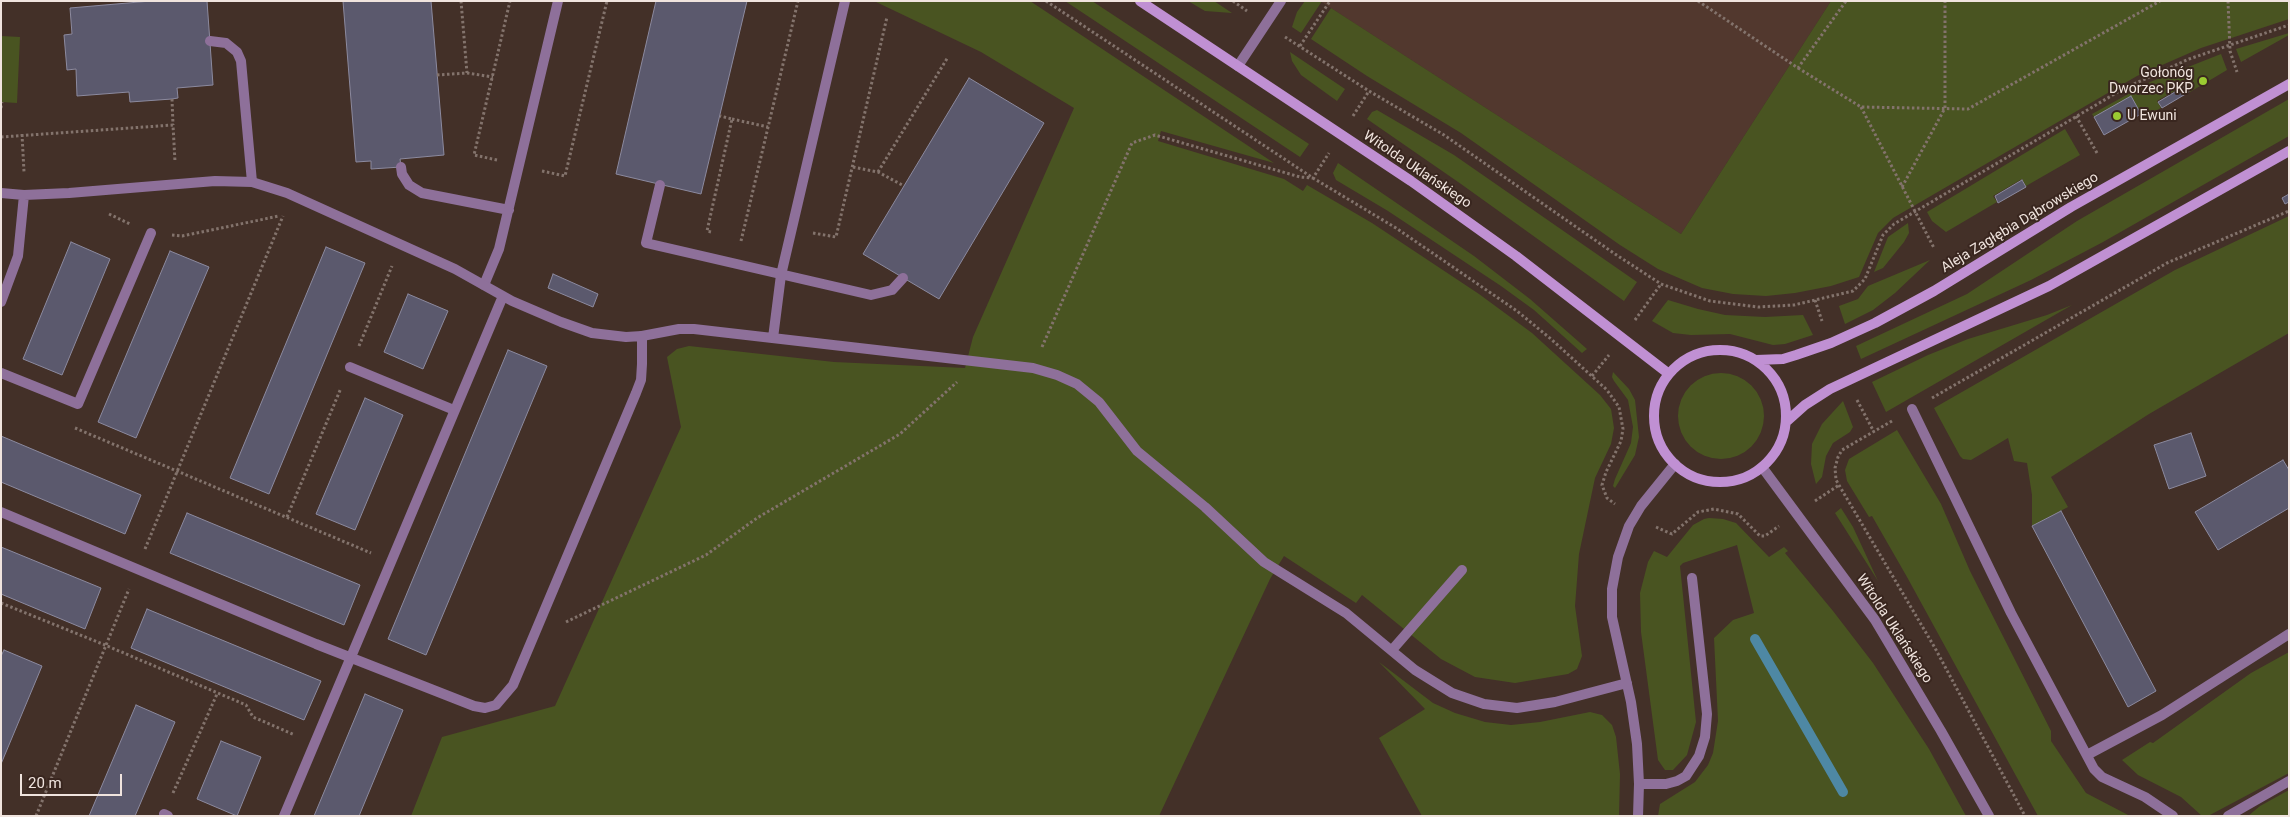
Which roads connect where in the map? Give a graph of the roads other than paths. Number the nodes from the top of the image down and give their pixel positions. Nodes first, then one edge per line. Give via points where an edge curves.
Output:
1 (558, 1) edge
2 (845, 1) edge
3 (1140, 1) edge
4 (1281, 1) edge
5 (210, 41) dead end
6 (1238, 66) junction
7 (2289, 84) edge
8 (2289, 151) edge
9 (401, 167) dead end
10 (252, 182) junction
11 (660, 185) dead end
12 (1, 193) edge
13 (24, 195) junction
14 (509, 210) junction
15 (151, 233) dead end
16 (780, 275) junction
17 (903, 278) dead end
18 (484, 285) junction
19 (503, 296) junction
20 (1, 302) edge
21 (642, 336) junction
22 (773, 338) junction
23 (1756, 360) junction
24 (350, 367) road end
25 (1, 373) edge
26 (1669, 374) junction
27 (1912, 409) road end
28 (454, 410) junction
29 (1786, 422) junction
30 (1675, 464) junction
31 (1762, 467) junction
32 (1, 512) edge
33 (1462, 570) dead end
34 (1692, 578) dead end
35 (2289, 634) edge
36 (1392, 650) junction
37 (350, 657) junction
38 (1626, 684) junction
39 (2087, 755) junction
40 (2289, 781) edge
41 (1639, 784) junction
42 (284, 816) edge
43 (1638, 816) edge
44 (1989, 816) edge
45 (2173, 816) edge
46 (2228, 816) edge

1 - 14 street
2 - 16 street
3 - 6 street, Witolda Uklańskiego
4 - 6 street
5 - 10 street via 226,43 238,52 241,61
6 - 26 street, Witolda Uklańskiego via 1456,213
7 - 23 street, Aleja Zagłębia Dąbrowskiego via 1874,323 1801,354 1783,359
8 - 29 street via 2064,278 1830,389
9 - 14 street via 409,185 422,193
10 - 13 street
10 - 18 street via 287,193
11 - 16 street via 646,243
12 - 13 street
13 - 20 street via 18,256
14 - 18 street via 499,249
15 - 25 street via 78,404
16 - 17 street via 871,295 892,290
16 - 22 street
18 - 19 street
19 - 21 street via 592,333
19 - 28 street
21 - 22 street via 694,329
21 - 37 street via 641,380 513,685 496,705 474,706
22 - 36 street via 1033,368 1077,384 1098,402 1137,451 1205,507 1264,562 1346,613
23 - 26 street via 1737,351 1706,351 1687,358
23 - 29 street via 1772,373 1777,382 1785,401
24 - 28 street
26 - 30 street via 1656,399 1654,420 1661,444
27 - 39 street via 2011,613
28 - 37 street
29 - 31 street via 1781,442
30 - 31 street via 1684,472 1704,480 1724,482 1744,477
30 - 38 street via 1635,515 1616,565 1612,617
31 - 44 street, Witolda Uklańskiego via 1875,620
32 - 37 street
33 - 36 street
34 - 41 street via 1707,714 1705,737 1699,756 1686,776 1666,784
35 - 39 street via 2162,715
36 - 38 street via 1415,670 1452,693 1499,707 1517,708 1554,702
37 - 42 street
38 - 41 street via 1634,723
39 - 45 street via 2102,778 2145,797
40 - 46 street
41 - 43 street

